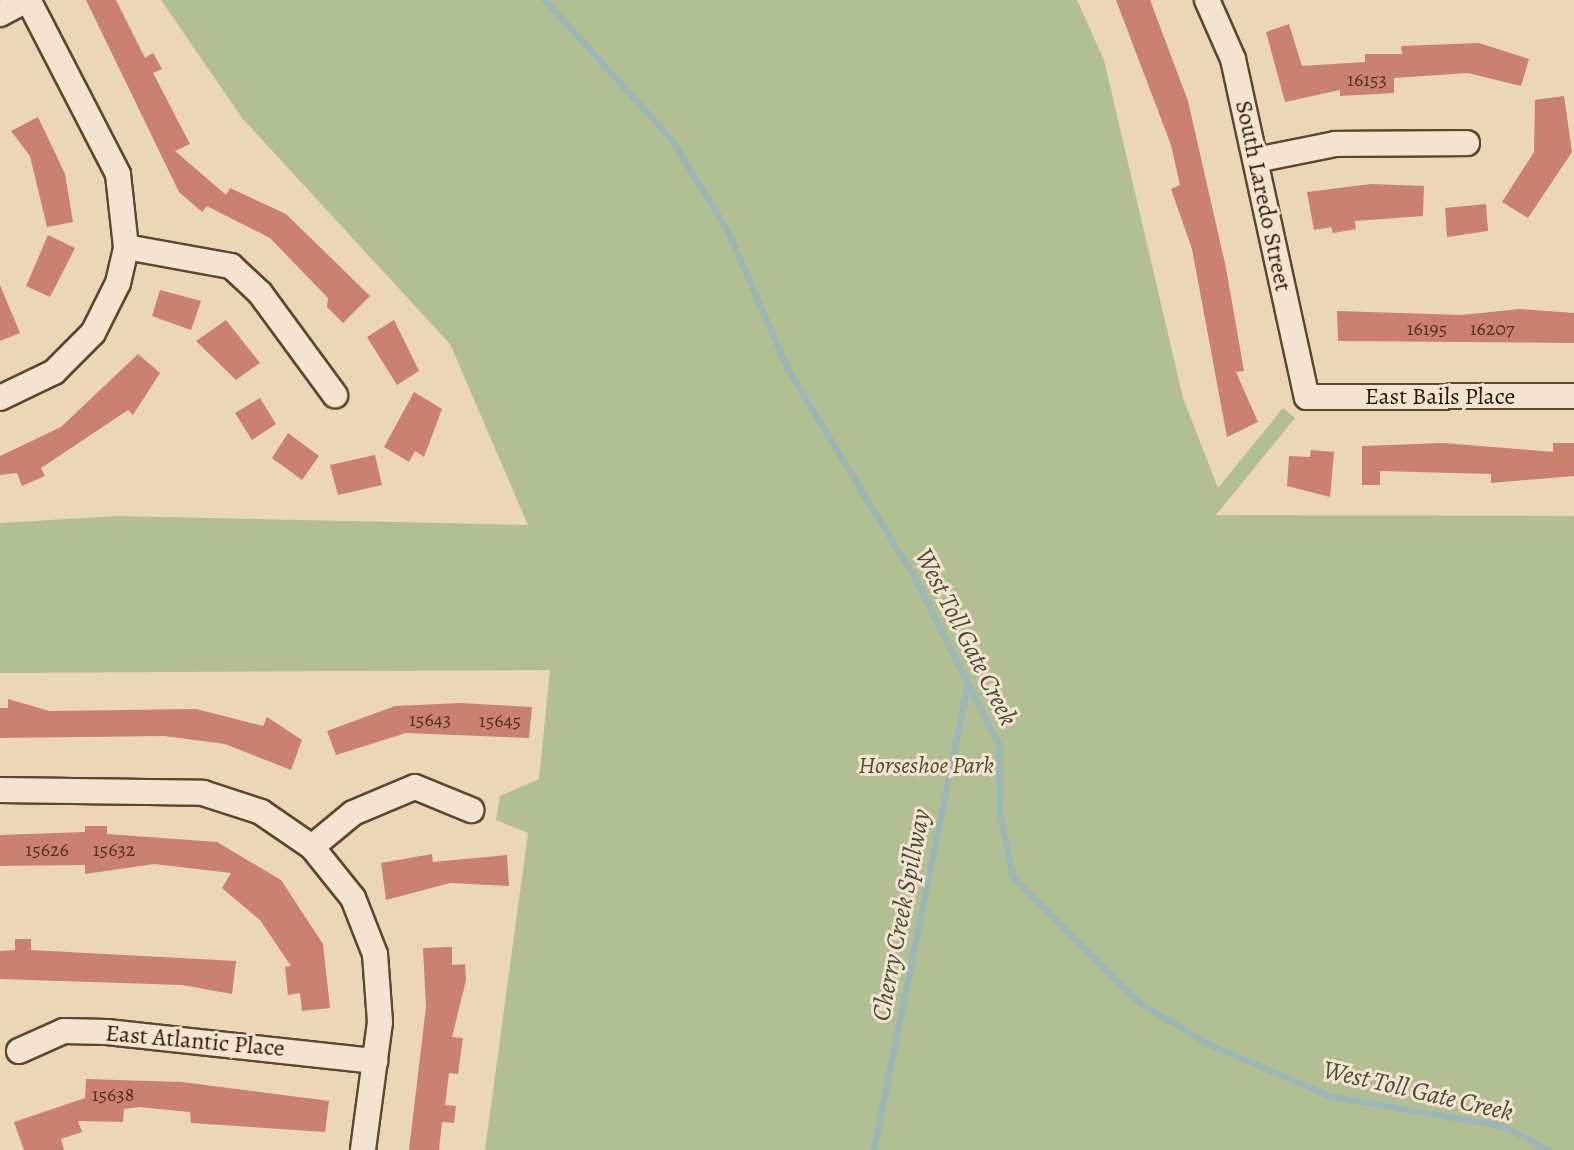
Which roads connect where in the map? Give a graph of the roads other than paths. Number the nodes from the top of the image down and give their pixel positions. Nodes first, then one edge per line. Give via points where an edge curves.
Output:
1 (27, 0) edge
2 (1207, 0) edge
3 (0, 14) edge
4 (1467, 143) dead end
5 (1256, 160) junction
6 (126, 247) junction
7 (335, 395) dead end
8 (1574, 396) edge
9 (1307, 397) joint
10 (0, 398) edge
11 (0, 790) edge
12 (471, 810) dead end
13 (312, 847) junction
14 (19, 1051) dead end
15 (375, 1061) junction
16 (363, 1150) edge

1 - 3 street
1 - 6 street via 118,174
2 - 5 street, South Laredo Street via 1233,59
4 - 5 street via 1335,144
5 - 9 street, South Laredo Street
6 - 7 street via 231,266 260,293
6 - 10 street via 118,283 93,333 54,372
8 - 9 street, East Bails Place
11 - 13 street via 203,793 261,812
12 - 13 street via 415,787 353,813
13 - 15 street via 353,898 375,954
14 - 15 street, East Atlantic Place via 64,1031 107,1032
15 - 16 street

